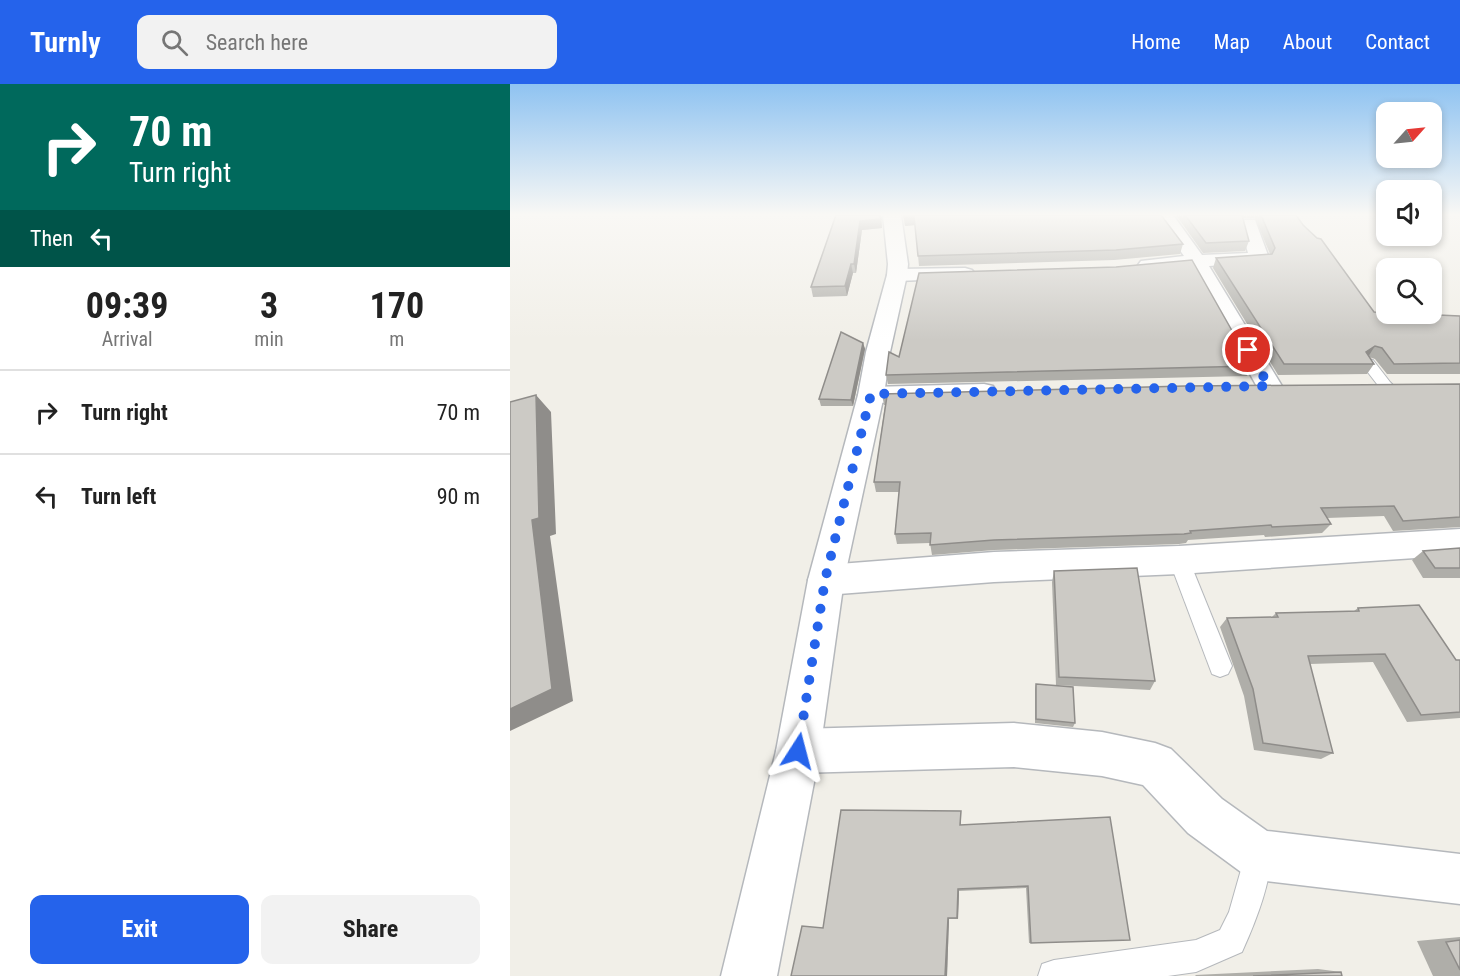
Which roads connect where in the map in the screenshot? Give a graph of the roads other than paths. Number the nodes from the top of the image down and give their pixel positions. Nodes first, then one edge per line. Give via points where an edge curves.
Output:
1 (897, 257) edge
2 (1193, 257) edge
3 (1259, 257) edge
4 (1196, 261) junction
5 (1126, 267) edge
6 (984, 273) edge
7 (897, 275) junction
8 (1368, 363) edge
9 (1350, 385) edge
10 (1397, 385) joint
11 (1236, 386) edge
12 (1002, 391) edge
13 (871, 394) junction
14 (1460, 542) edge
15 (1179, 560) junction
16 (825, 580) junction
17 (1220, 666) dead end
18 (798, 751) junction
19 (1258, 855) junction
20 (1460, 879) edge
21 (749, 976) edge
22 (1054, 976) edge

1 - 7 street
2 - 4 street
3 - 4 street
4 - 5 street
4 - 11 street via 1281,386
6 - 7 street
7 - 13 street
8 - 10 lane
9 - 10 street
12 - 13 street
13 - 16 street
14 - 15 street
15 - 16 street via 994,567
15 - 17 lane
16 - 18 street
18 - 19 street via 1014,745 1102,754 1155,765 1205,816
18 - 21 street
19 - 20 street
19 - 22 lane via 1243,915 1231,941 1196,956

